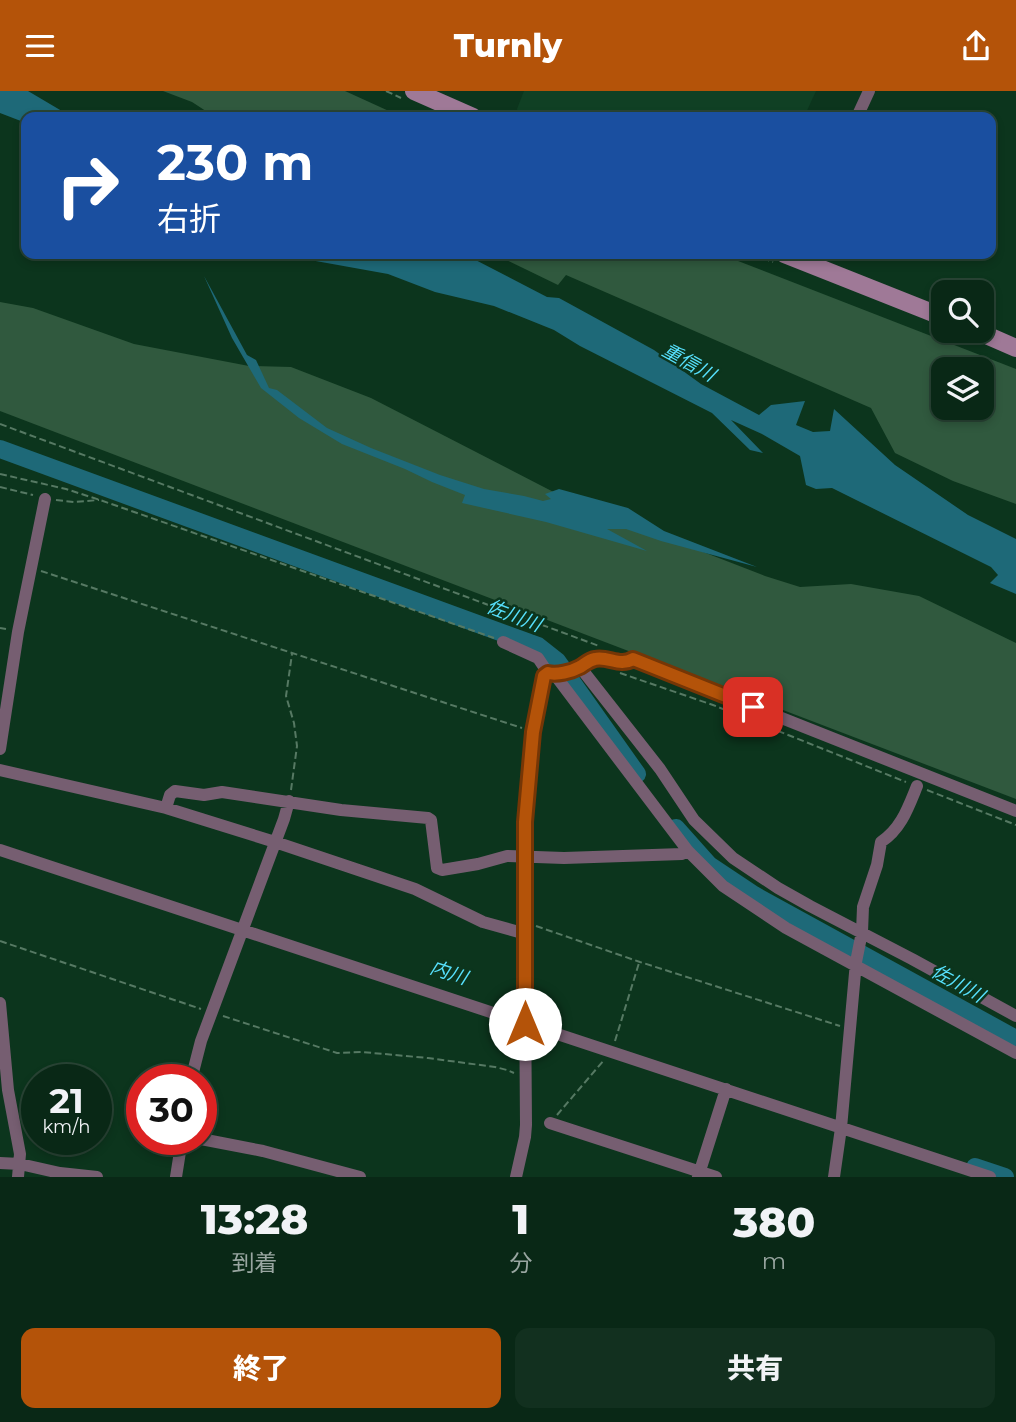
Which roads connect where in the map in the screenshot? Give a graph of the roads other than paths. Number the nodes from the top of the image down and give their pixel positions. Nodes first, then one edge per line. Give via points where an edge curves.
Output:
1 (414, 91) edge
2 (869, 91) edge
3 (462, 112) edge
4 (859, 112) edge
5 (802, 259) edge
6 (931, 312) edge
7 (994, 338) edge
8 (1016, 348) edge
9 (45, 499) dead end
10 (503, 642) road end
11 (578, 668) junction
12 (552, 673) junction
13 (0, 749) edge
14 (0, 770) edge
15 (917, 786) road end
16 (289, 801) junction
17 (166, 808) junction
18 (1016, 811) edge
19 (275, 842) junction
20 (0, 850) edge
21 (688, 851) junction
22 (524, 857) junction
23 (525, 928) junction
24 (242, 930) junction
25 (861, 933) junction
26 (855, 963) junction
27 (0, 1003) edge
28 (1016, 1016) edge
29 (525, 1024) junction
30 (1016, 1053) edge
31 (195, 1064) edge
32 (726, 1089) junction
33 (550, 1123) dead end
34 (841, 1128) junction
35 (217, 1142) edge
36 (179, 1155) edge
37 (0, 1163) edge
38 (19, 1171) edge
39 (699, 1174) edge
40 (97, 1177) edge
41 (176, 1177) edge
42 (360, 1177) edge
43 (516, 1177) edge
44 (716, 1177) edge
45 (834, 1177) edge
46 (990, 1177) edge

1 - 3 street
2 - 4 street
5 - 6 street
7 - 8 street
9 - 13 street
10 - 12 street via 538,658
11 - 12 street
11 - 18 street via 598,658 633,659
11 - 25 street via 719,846 778,888
12 - 21 street
12 - 22 street via 543,680 533,732
14 - 17 street
15 - 25 street via 900,824 881,842 863,907
16 - 17 street via 231,792 195,795 175,791
16 - 19 street
16 - 22 street via 428,818 437,868 442,870 507,856
17 - 19 street
19 - 23 street via 415,889 483,922
19 - 24 street
20 - 24 street
21 - 22 street
21 - 26 street via 752,907
22 - 23 street
23 - 29 street
24 - 29 street
24 - 31 street
25 - 26 street
25 - 28 street
26 - 30 street
26 - 34 street
27 - 38 street
29 - 32 street
29 - 43 street via 525,1137
32 - 34 street
32 - 39 street
33 - 39 street
34 - 45 street
34 - 46 street
35 - 42 street
36 - 41 street
37 - 38 street
38 - 40 street
39 - 44 street

